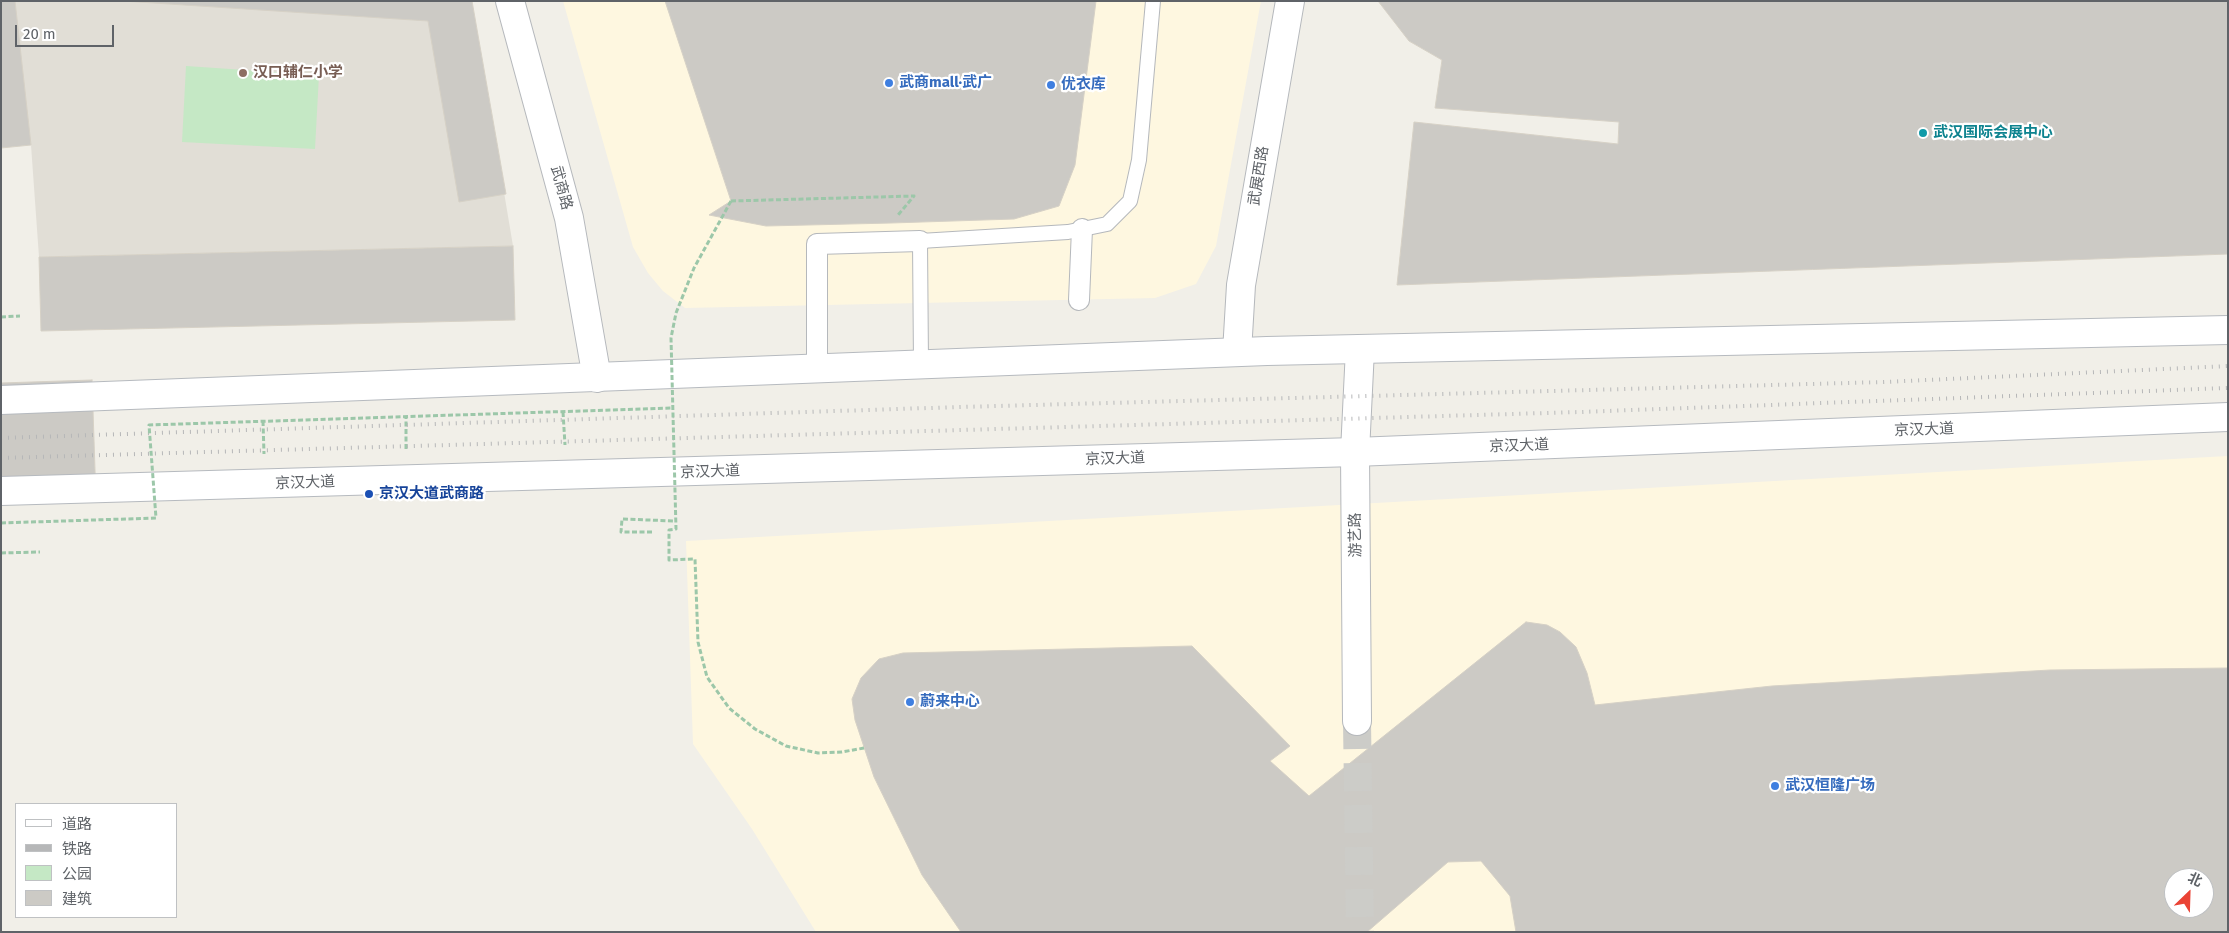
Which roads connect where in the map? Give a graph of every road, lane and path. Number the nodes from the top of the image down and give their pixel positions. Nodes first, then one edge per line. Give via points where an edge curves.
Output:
1 (510, 1) edge
2 (1153, 1) edge
3 (1290, 1) edge
4 (1082, 229) junction
5 (920, 240) junction
6 (1079, 300) dead end
7 (20, 316) dead end
8 (1, 317) edge
9 (2228, 330) edge
10 (1360, 349) junction
11 (1237, 352) junction
12 (921, 364) junction
13 (817, 368) junction
14 (598, 378) junction
15 (1, 400) edge
16 (672, 408) junction
17 (563, 412) junction
18 (406, 417) junction
19 (2228, 418) edge
20 (263, 422) junction
21 (566, 448) dead end
22 (1355, 452) junction
23 (406, 454) dead end
24 (264, 457) dead end
25 (1, 491) edge
26 (675, 520) junction
27 (1, 523) edge
28 (652, 532) dead end
29 (40, 552) dead end
30 (1, 553) edge
31 (1357, 721) tunnel mouth
32 (864, 748) dead end

1 - 14 main road, 武商路 via 569,218
2 - 4 lane via 1139,160 1130,200 1107,224
3 - 11 main road, 武展西路 via 1241,285
4 - 5 lane
4 - 6 street
5 - 12 lane
5 - 13 street via 817,244
5 - 16 path, bridge via 891,223 914,196 731,201 694,268 676,313 672,338
7 - 8 path
9 - 10 main road
10 - 11 main road
10 - 22 main road, 游艺路
11 - 12 main road
12 - 13 main road
13 - 14 main road
14 - 15 main road
16 - 17 path, bridge
16 - 26 path, bridge
17 - 18 path, bridge
17 - 21 path
18 - 20 path, bridge
18 - 23 path
19 - 22 main road, 京汉大道
20 - 24 path
20 - 27 path, bridge via 149,425 156,518
22 - 25 main road, 京汉大道
22 - 31 main road, 游艺路
26 - 28 path via 622,519 621,532
26 - 32 path, bridge via 676,529 669,530 669,560 694,558 698,642 707,677 729,708 755,729 786,746 818,753
29 - 30 path

